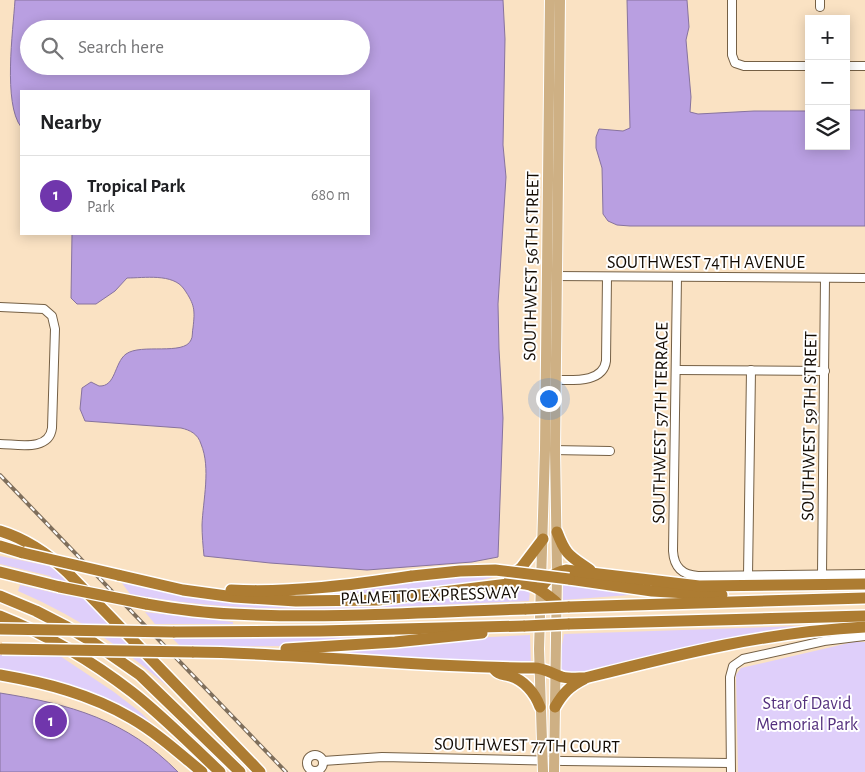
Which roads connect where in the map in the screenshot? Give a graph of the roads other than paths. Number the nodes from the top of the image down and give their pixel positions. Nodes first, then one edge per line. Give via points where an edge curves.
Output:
1 (550, 0) edge
2 (560, 0) edge
3 (732, 0) edge
4 (805, 66) edge
5 (850, 66) edge
6 (865, 66) edge
7 (552, 276) junction
8 (607, 277) junction
9 (677, 277) junction
10 (825, 278) junction
11 (865, 278) edge
12 (0, 307) edge
13 (676, 370) junction
14 (751, 370) junction
15 (825, 371) junction
16 (551, 379) junction
17 (0, 444) edge
18 (550, 450) junction
19 (610, 451) dead end
20 (0, 530) edge
21 (557, 532) junction
22 (543, 539) junction
23 (0, 546) edge
24 (11, 551) edge
25 (0, 572) edge
26 (557, 572) junction
27 (596, 574) junction
28 (822, 574) junction
29 (865, 574) edge
30 (748, 576) junction
31 (865, 584) edge
32 (165, 586) junction
33 (488, 586) junction
34 (540, 589) junction
35 (0, 596) edge
36 (865, 598) edge
37 (745, 601) junction
38 (556, 602) junction
39 (0, 616) edge
40 (865, 616) edge
41 (507, 626) junction
42 (865, 627) edge
43 (0, 628) edge
44 (865, 636) edge
45 (1, 649) edge
46 (256, 653) junction
47 (492, 667) junction
48 (539, 668) junction
49 (555, 674) junction
50 (0, 675) edge
51 (585, 678) junction
52 (540, 707) junction
53 (555, 707) junction
54 (543, 760) junction
55 (323, 761) dead end
56 (554, 761) junction
57 (682, 763) junction
58 (730, 763) junction
59 (202, 772) edge
60 (220, 772) edge
61 (240, 772) edge
62 (260, 772) edge
63 (543, 772) edge
64 (554, 772) edge
65 (682, 772) edge
66 (731, 772) edge

1 - 7 main road, SOUTHWEST 56TH STREET
2 - 7 main road, SOUTHWEST 56TH STREET
3 - 4 street via 732,55 735,63 744,66
5 - 6 street
7 - 8 street, SOUTHWEST 74TH AVENUE
7 - 16 main road, SOUTHWEST 56TH STREET
8 - 9 street, SOUTHWEST 74TH AVENUE
8 - 16 street via 606,362 602,374 584,379
9 - 10 street, SOUTHWEST 74TH AVENUE
9 - 13 street, SOUTHWEST 57TH TERRACE
10 - 11 street, SOUTHWEST 74TH AVENUE
10 - 15 street, SOUTHWEST 59TH STREET
12 - 17 street via 47,310 54,325 52,428 48,439 36,444
13 - 14 street
13 - 30 street, SOUTHWEST 57TH TERRACE via 675,562 686,574 695,576
14 - 15 street
14 - 30 street
15 - 28 street, SOUTHWEST 59TH STREET
16 - 18 main road, SOUTHWEST 56TH STREET
18 - 19 street
18 - 21 main road, SOUTHWEST 56TH STREET
18 - 22 main road, SOUTHWEST 56TH STREET
20 - 62 highway via 30,544 64,568
21 - 26 main road, SOUTHWEST 56TH STREET
21 - 27 highway via 571,558
22 - 33 highway via 521,568
22 - 34 main road, SOUTHWEST 56TH STREET
23 - 24 highway
24 - 32 highway, bridge
25 - 37 highway, PALMETTO EXPRESSWAY, bridge via 146,604 265,616
26 - 27 highway
26 - 34 highway via 549,576
26 - 38 main road, SOUTHWEST 56TH STREET
27 - 31 highway via 699,586
28 - 29 street
28 - 30 street
32 - 33 highway via 234,597 318,602 392,599
32 - 37 highway, bridge via 286,590 488,570
33 - 34 highway via 523,583
34 - 38 highway
34 - 48 main road, SOUTHWEST 56TH STREET
35 - 61 highway via 61,623 140,675
36 - 37 highway, PALMETTO EXPRESSWAY
38 - 49 main road, SOUTHWEST 56TH STREET
39 - 60 highway via 53,640 112,677 150,707
40 - 41 highway, PALMETTO EXPRESSWAY, bridge
41 - 43 highway, PALMETTO EXPRESSWAY, bridge via 173,632
41 - 46 highway via 488,633
42 - 51 highway via 741,641
44 - 58 street via 824,641 747,658 735,664 730,677
45 - 46 highway, bridge
46 - 47 highway
47 - 48 highway
47 - 52 highway via 498,674 520,681 531,691
48 - 49 highway
48 - 52 main road, SOUTHWEST 56TH STREET
49 - 51 highway
49 - 53 main road, SOUTHWEST 56TH STREET
50 - 59 highway via 55,686 110,707 154,733
51 - 53 highway via 569,688
52 - 54 main road, SOUTHWEST 56TH STREET
53 - 56 main road, SOUTHWEST 56TH STREET
54 - 55 street, SOUTHWEST 77TH COURT via 376,757
54 - 56 street, SOUTHWEST 77TH COURT
54 - 63 main road, SOUTHWEST 56TH STREET
56 - 57 street, SOUTHWEST 77TH COURT
56 - 64 main road, SOUTHWEST 56TH STREET
57 - 58 street, SOUTHWEST 77TH COURT
57 - 65 street
58 - 66 street

